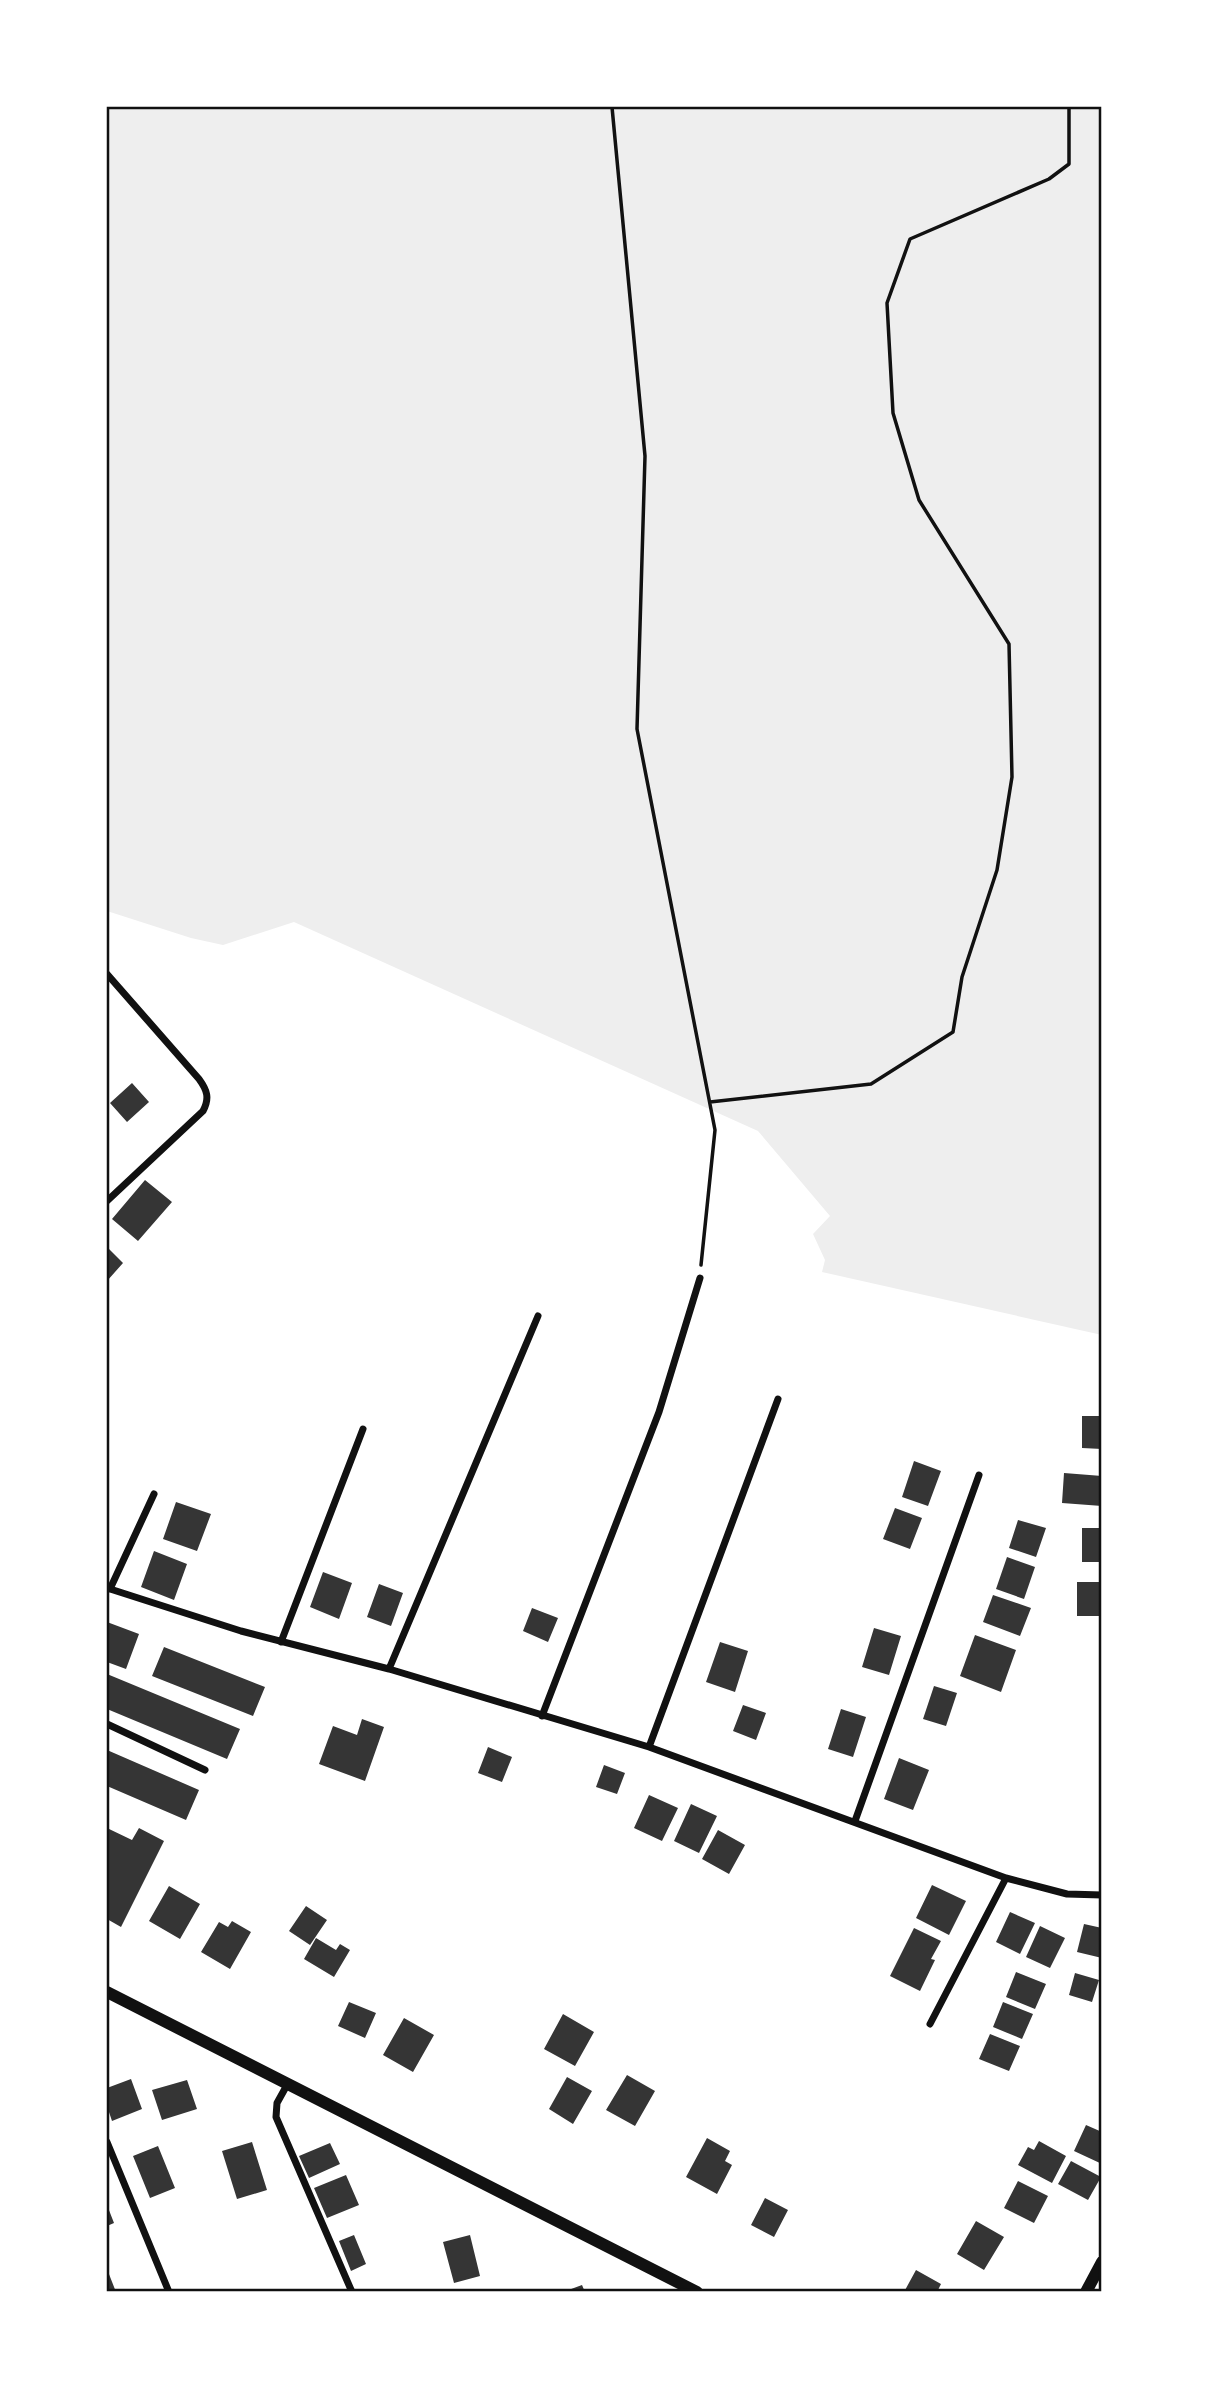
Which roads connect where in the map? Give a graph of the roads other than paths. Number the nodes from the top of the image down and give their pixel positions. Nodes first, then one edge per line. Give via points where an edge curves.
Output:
1 (107, 974) edge
2 (107, 1201) edge
3 (700, 1278) road end
4 (538, 1317) dead end
5 (778, 1399) dead end
6 (363, 1429) dead end
7 (979, 1475) dead end
8 (154, 1494) dead end
9 (108, 1588) edge
10 (281, 1642) junction
11 (389, 1669) junction
12 (542, 1716) junction
13 (107, 1724) edge
14 (649, 1747) junction
15 (205, 1770) dead end
16 (855, 1821) junction
17 (1006, 1878) junction
18 (1102, 1895) edge
19 (107, 1992) edge
20 (930, 2024) dead end
21 (287, 2085) junction
22 (107, 2142) edge
23 (1102, 2262) edge
24 (169, 2292) edge
25 (352, 2292) edge
26 (697, 2292) edge
27 (1086, 2292) edge

1 - 2 street via 199,1079 208,1097 203,1111
3 - 12 street via 659,1412
4 - 11 street
5 - 14 street
6 - 10 street
7 - 16 street
8 - 9 street
9 - 10 street
10 - 11 street
11 - 12 street
12 - 14 street
13 - 15 street
14 - 16 street
16 - 17 street
17 - 18 street via 1068,1894
17 - 20 street
19 - 21 main road
21 - 25 street via 276,2117
21 - 26 main road
22 - 24 street
23 - 27 main road

